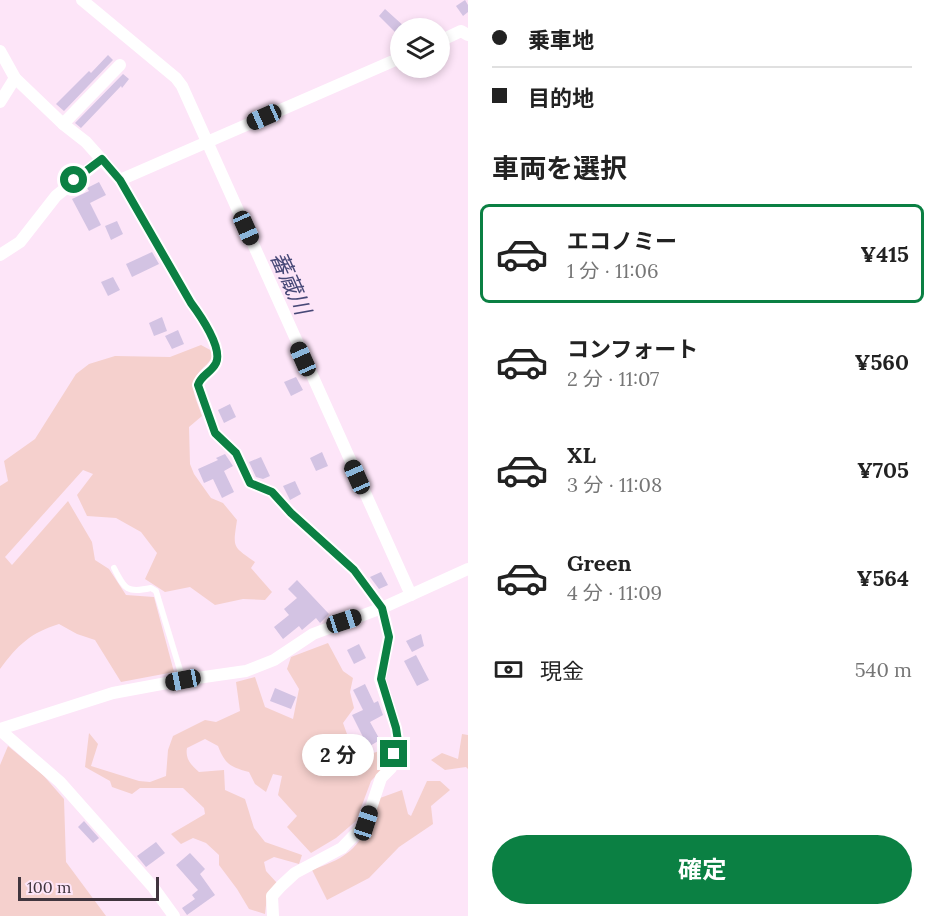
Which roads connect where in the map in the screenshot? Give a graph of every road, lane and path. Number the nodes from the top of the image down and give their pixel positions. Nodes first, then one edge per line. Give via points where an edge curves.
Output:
1 (82, 0) edge
2 (468, 35) edge
3 (450, 36) edge
4 (0, 51) edge
5 (390, 62) edge
6 (120, 65) dead end
7 (15, 78) junction
8 (0, 102) edge
9 (63, 124) junction
10 (205, 142) junction
11 (102, 159) junction
12 (120, 180) junction
13 (0, 255) edge
14 (114, 568) dead end
15 (468, 569) edge
16 (411, 595) junction
17 (382, 608) junction
18 (183, 680) junction
19 (0, 730) edge
20 (174, 916) edge
21 (273, 916) edge

1 - 10 street via 176,78
2 - 3 street via 461,31
4 - 7 street
5 - 10 street
6 - 9 street
7 - 8 street
7 - 9 street
9 - 11 street
10 - 12 street
10 - 16 street
11 - 12 street
11 - 13 street via 56,196 20,242
12 - 17 street via 205,321 217,351 217,361 198,385 215,433 236,453 250,483 272,492 354,570
14 - 18 lane via 128,589 156,591
15 - 16 street
16 - 17 street
17 - 18 street via 313,633 274,660 246,671
17 - 21 street via 389,637 381,679 398,741 391,768 381,778 366,823 342,848 295,873 280,886 272,896
18 - 19 street via 113,693
19 - 20 street via 60,782

